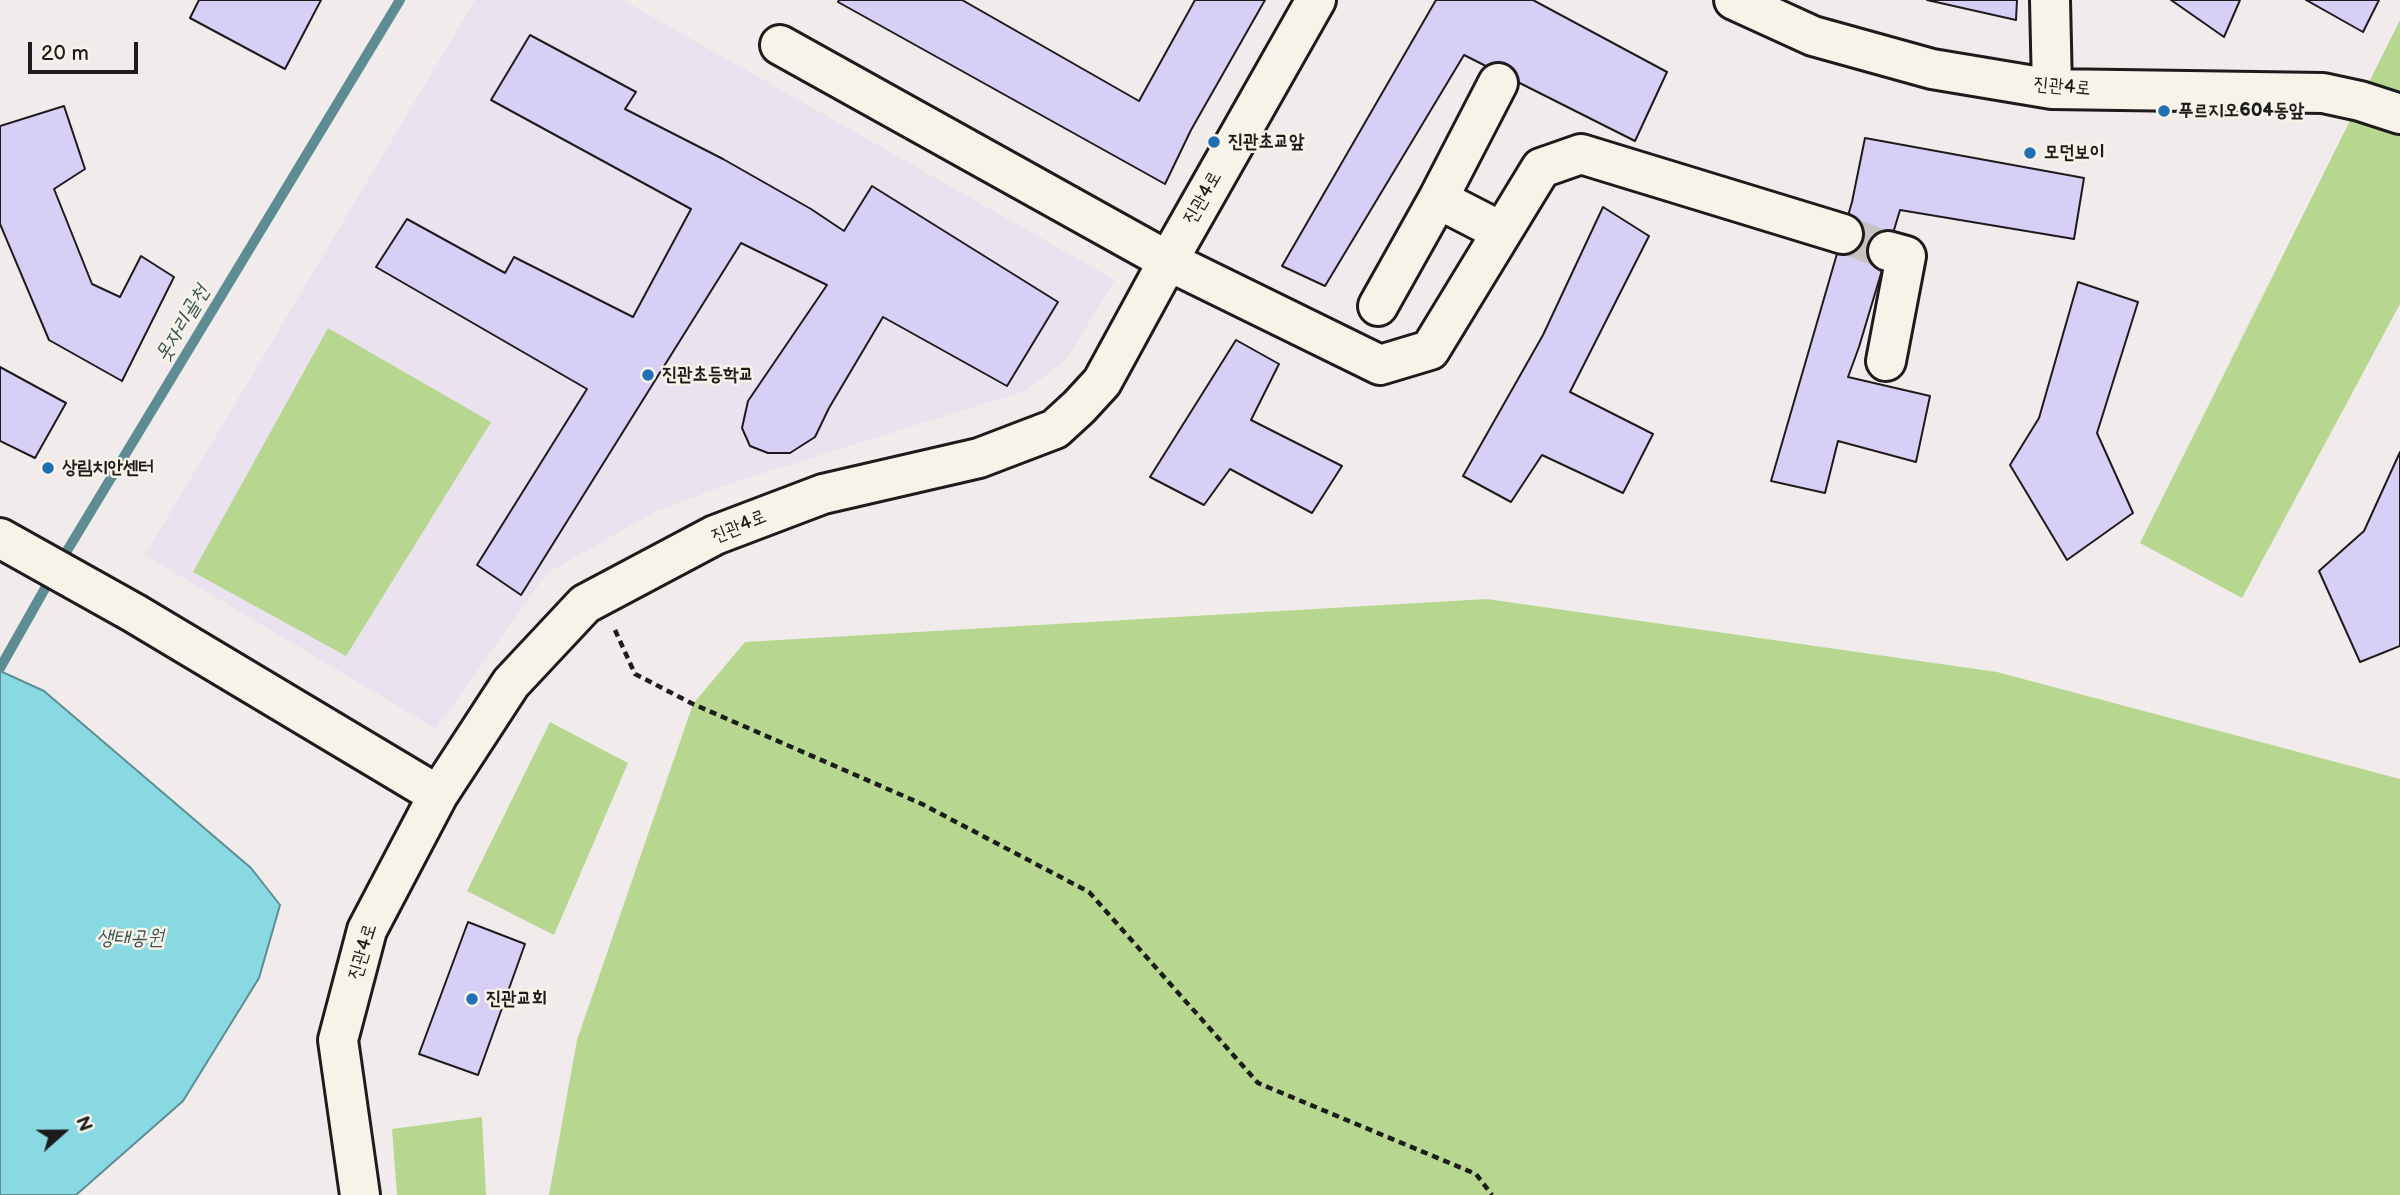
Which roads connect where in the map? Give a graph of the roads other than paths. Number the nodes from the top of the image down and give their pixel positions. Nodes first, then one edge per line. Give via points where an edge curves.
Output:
1 (1316, 0) edge
2 (1734, 0) edge
3 (2050, 0) edge
4 (780, 45) dead end
5 (1498, 83) dead end
6 (2052, 89) junction
7 (2400, 114) edge
8 (1438, 199) junction
9 (1502, 232) junction
10 (1843, 234) tunnel mouth
11 (1888, 251) tunnel mouth
12 (1168, 261) junction
13 (1378, 306) dead end
14 (1886, 361) dead end
15 (0, 538) edge
16 (438, 795) junction
17 (360, 1195) edge

1 - 12 street, 진관4로
2 - 6 street, 진관4로 via 1813,36 1932,69
3 - 6 street
4 - 12 street
5 - 8 street
6 - 7 street, 진관4로 via 2323,93
8 - 9 street
8 - 13 street
9 - 10 street via 1541,167 1581,154
9 - 12 street via 1430,350 1380,365
11 - 14 street via 1906,256
12 - 16 street, 진관4로 via 1102,382 1055,429 979,458 823,494 715,536 585,604 511,683
15 - 16 street
16 - 17 street, 진관4로 via 367,930 338,1040

